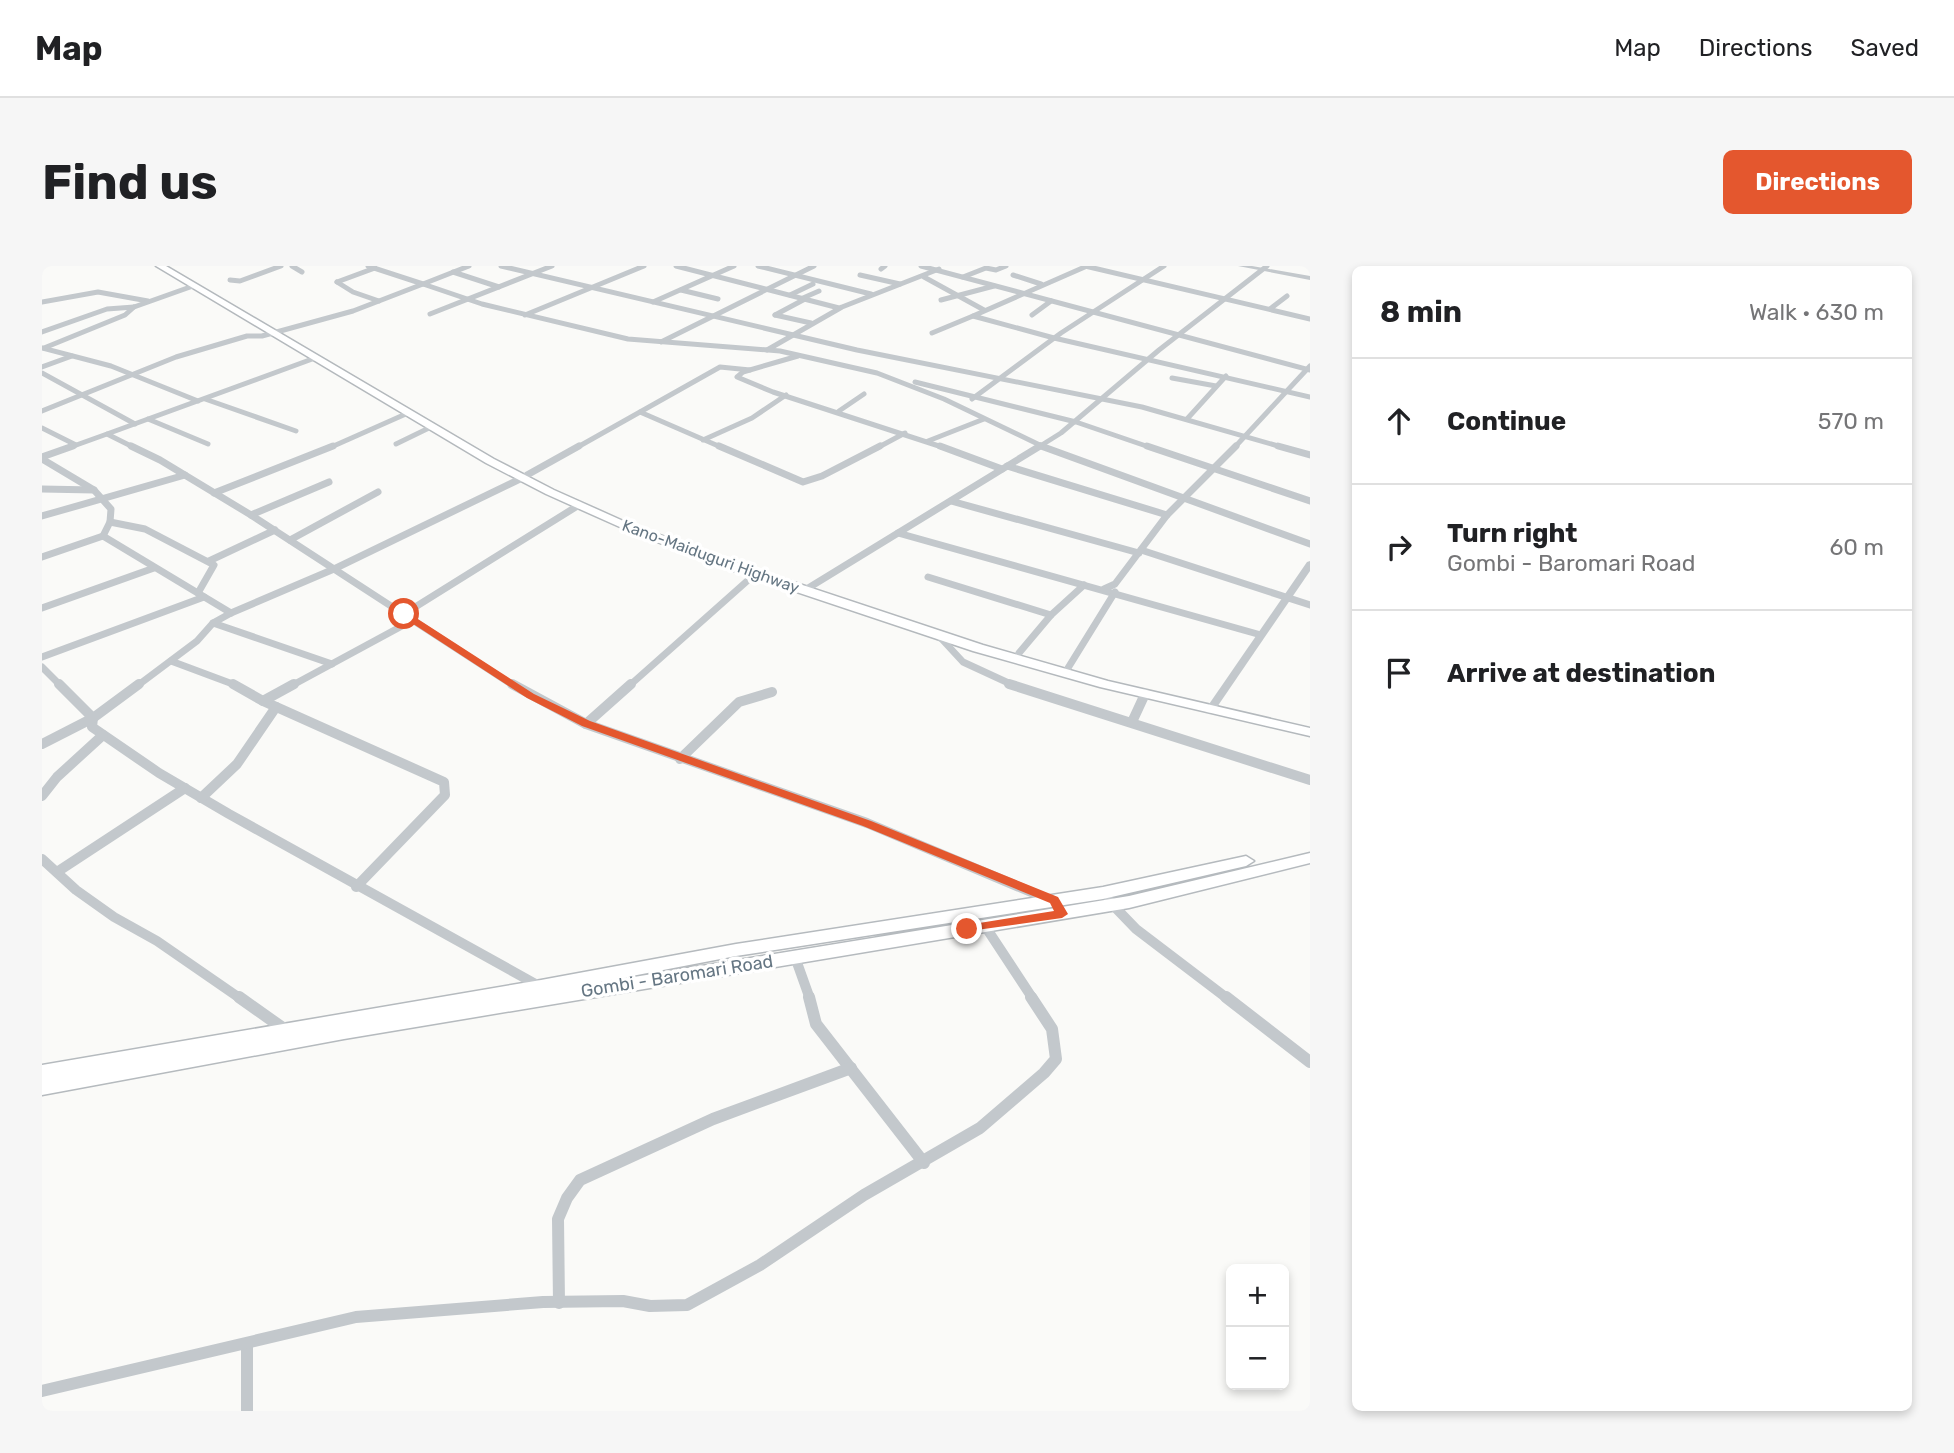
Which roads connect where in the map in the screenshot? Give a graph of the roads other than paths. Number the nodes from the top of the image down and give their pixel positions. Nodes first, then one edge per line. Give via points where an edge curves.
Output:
1 (159, 266) edge
2 (168, 266) edge
3 (281, 266) edge
4 (292, 266) edge
5 (469, 266) edge
6 (501, 266) edge
7 (552, 266) edge
8 (644, 266) edge
9 (676, 266) edge
10 (734, 266) edge
11 (758, 266) edge
12 (814, 266) edge
13 (921, 266) edge
14 (1006, 266) edge
15 (1086, 266) edge
16 (1148, 266) edge
17 (1241, 266) edge
18 (374, 267) edge
19 (1162, 267) edge
20 (940, 268) edge
21 (1264, 268) edge
22 (302, 272) dead end
23 (453, 272) junction
24 (533, 274) junction
25 (712, 275) junction
26 (796, 275) junction
27 (860, 275) dead end
28 (1013, 275) dead end
29 (924, 277) junction
30 (963, 277) junction
31 (1310, 278) edge
32 (1145, 279) junction
33 (230, 280) dead end
34 (423, 284) junction
35 (813, 284) dead end
36 (1041, 284) junction
37 (904, 285) junction
38 (192, 286) junction
39 (995, 286) junction
40 (500, 287) junction
41 (591, 287) junction
42 (681, 290) junction
43 (767, 290) junction
44 (818, 291) dead end
45 (1021, 293) junction
46 (871, 294) junction
47 (790, 296) junction
48 (960, 296) junction
49 (1287, 296) dead end
50 (468, 299) junction
51 (718, 299) dead end
52 (803, 299) junction
53 (1227, 299) junction
54 (941, 300) dead end
55 (150, 301) junction
56 (379, 301) junction
57 (1051, 301) junction
58 (42, 302) edge
59 (653, 302) junction
60 (134, 307) junction
61 (839, 307) junction
62 (1270, 309) junction
63 (984, 310) junction
64 (1092, 313) junction
65 (430, 314) dead end
66 (525, 315) junction
67 (713, 316) junction
68 (973, 316) junction
69 (1032, 316) dead end
70 (1310, 319) edge
71 (811, 323) junction
72 (42, 332) edge
73 (276, 332) junction
74 (932, 332) dead end
75 (790, 335) junction
76 (1177, 336) junction
77 (1054, 338) junction
78 (661, 342) junction
79 (43, 348) edge
80 (767, 351) junction
81 (799, 355) junction
82 (72, 356) junction
83 (315, 358) junction
84 (1148, 359) junction
85 (42, 367) edge
86 (1309, 368) edge
87 (750, 370) junction
88 (42, 373) edge
89 (133, 374) junction
90 (1226, 376) junction
91 (1000, 378) junction
92 (1172, 378) dead end
93 (897, 380) junction
94 (1216, 386) junction
95 (1286, 391) junction
96 (81, 394) junction
97 (864, 394) dead end
98 (786, 396) junction
99 (974, 397) junction
100 (1310, 397) edge
101 (1103, 399) junction
102 (202, 400) junction
103 (960, 407) junction
104 (42, 411) edge
105 (839, 411) junction
106 (640, 412) junction
107 (408, 413) junction
108 (148, 419) junction
109 (984, 419) junction
110 (1187, 419) junction
111 (1076, 422) junction
112 (135, 424) junction
113 (431, 427) junction
114 (42, 428) edge
115 (296, 431) dead end
116 (905, 433) junction
117 (107, 434) junction
118 (1245, 436) junction
119 (703, 440) junction
120 (928, 441) junction
121 (208, 444) dead end
122 (396, 444) dead end
123 (76, 445) junction
124 (1041, 446) junction
125 (1310, 455) edge
126 (42, 458) edge
127 (1213, 467) junction
128 (1004, 468) junction
129 (185, 475) junction
130 (525, 477) junction
131 (329, 482) dead end
132 (42, 489) edge
133 (94, 489) junction
134 (378, 492) dead end
135 (214, 493) junction
136 (1184, 497) junction
137 (104, 498) junction
138 (951, 501) junction
139 (1310, 501) edge
140 (579, 505) junction
141 (251, 515) junction
142 (1167, 515) junction
143 (42, 516) edge
144 (110, 522) junction
145 (275, 530) junction
146 (898, 533) junction
147 (103, 536) junction
148 (290, 540) junction
149 (1310, 544) edge
150 (1140, 552) junction
151 (42, 557) edge
152 (209, 561) junction
153 (1310, 564) edge
154 (154, 568) junction
155 (334, 569) junction
156 (755, 574) junction
157 (928, 577) dead end
158 (1084, 585) junction
159 (808, 588) junction
160 (1104, 589) junction
161 (1115, 592) junction
162 (201, 595) junction
163 (1286, 598) junction
164 (1310, 604) edge
165 (42, 608) edge
166 (231, 613) junction
167 (404, 614) junction
168 (1051, 615) junction
169 (413, 620) junction
170 (213, 623) junction
171 (1261, 635) junction
172 (940, 636) junction
173 (1019, 653) junction
174 (42, 657) edge
175 (171, 662) junction
176 (331, 664) junction
177 (1068, 668) junction
178 (44, 671) edge
179 (772, 692) dead end
180 (1145, 694) junction
181 (263, 701) junction
182 (276, 707) junction
183 (1212, 707) junction
184 (93, 718) junction
185 (1132, 722) junction
186 (586, 724) junction
187 (1310, 726) edge
188 (1310, 732) edge
189 (103, 735) junction
190 (42, 744) edge
191 (680, 759) junction
192 (1310, 780) edge
193 (185, 788) junction
194 (42, 796) edge
195 (201, 798) junction
196 (1310, 848) edge
197 (1310, 858) edge
198 (42, 859) edge
199 (57, 872) junction
200 (356, 887) junction
201 (1108, 899) junction
202 (1058, 907) junction
203 (985, 926) junction
204 (795, 957) junction
205 (541, 987) junction
206 (344, 1027) junction
207 (287, 1031) junction
208 (1310, 1062) edge
209 (851, 1069) junction
210 (42, 1073) edge
211 (42, 1087) edge
212 (924, 1163) junction
213 (559, 1303) junction
214 (247, 1345) junction
215 (42, 1391) edge
216 (247, 1411) edge

1 - 38 main road, Kano-Maiduguri Highway
2 - 73 main road, Kano-Maiduguri Highway
3 - 33 street via 240,281
4 - 22 street
5 - 23 street
6 - 24 street
7 - 24 street
8 - 41 street
9 - 25 street
10 - 25 street
11 - 26 street
12 - 26 street
13 - 20 street
14 - 30 street
15 - 32 street
15 - 36 street
16 - 19 street
17 - 21 street
18 - 34 street
18 - 56 street via 337,282
19 - 32 street
20 - 29 street
20 - 30 street
21 - 31 street
21 - 53 street
23 - 34 street
23 - 40 street
24 - 40 street
24 - 41 street
25 - 42 street
25 - 43 street
26 - 43 street
26 - 46 street
27 - 37 street
28 - 36 street
29 - 37 street
29 - 48 street
30 - 39 street
32 - 53 street
32 - 64 street
34 - 50 street
34 - 56 street
35 - 47 street
36 - 45 street
37 - 46 street
38 - 55 street
38 - 73 main road, Kano-Maiduguri Highway
39 - 45 street
39 - 48 street
40 - 50 street
41 - 59 street
41 - 66 street
42 - 51 street
42 - 59 street
43 - 47 street
43 - 67 street
44 - 52 street
45 - 57 street
45 - 63 street
46 - 61 street
47 - 52 street
48 - 54 street
48 - 63 street
49 - 62 street
50 - 65 street
50 - 66 street
52 - 61 street
52 - 71 street via 775,314
53 - 62 street
53 - 76 street
55 - 58 street via 98,292
55 - 60 street
56 - 73 street
57 - 64 street
57 - 69 street
59 - 67 street
60 - 72 street via 107,309
60 - 79 street via 125,315
61 - 71 street
62 - 70 street
63 - 68 street
64 - 76 street
64 - 77 street
66 - 78 street
67 - 75 street
67 - 78 street
68 - 74 street
68 - 77 street
71 - 75 street
73 - 83 main road, Kano-Maiduguri Highway
73 - 89 street via 247,336
73 - 130 main road, Kano-Maiduguri Highway
75 - 80 street
75 - 91 street
76 - 84 street
76 - 86 street
77 - 84 street
77 - 91 street
78 - 80 street
79 - 82 street
80 - 81 street
81 - 87 street
81 - 93 street
82 - 85 street
82 - 89 street
83 - 102 street
83 - 107 main road, Kano-Maiduguri Highway
84 - 90 street
84 - 101 street
86 - 95 street
87 - 98 street via 737,376
87 - 106 street via 720,367
88 - 96 street
89 - 96 street
89 - 102 street
90 - 94 street
90 - 95 street
91 - 99 street
91 - 101 street
92 - 94 street
93 - 99 street
93 - 103 street
94 - 110 street
95 - 100 street
95 - 118 street
96 - 104 street
96 - 112 street
97 - 105 street
98 - 105 street
98 - 119 street via 752,418
99 - 103 street
99 - 111 street
101 - 110 street
101 - 111 street
102 - 108 street
102 - 115 street
103 - 109 street
105 - 116 street
106 - 119 street
106 - 130 street
107 - 113 main road, Kano-Maiduguri Highway
107 - 135 street
108 - 112 street
108 - 121 street
109 - 120 street
109 - 124 street
110 - 118 street
111 - 124 street
111 - 127 street
112 - 117 street
113 - 122 street
113 - 130 main road, Kano-Maiduguri Highway
114 - 123 street
116 - 119 street via 803,482
116 - 120 street
117 - 123 street
117 - 129 street
118 - 125 street
118 - 127 street
120 - 128 street
123 - 126 street
124 - 128 street
124 - 136 street
126 - 133 street
127 - 136 street
127 - 139 street
128 - 138 street
128 - 142 street
129 - 135 street
129 - 137 street
130 - 140 main road, Kano-Maiduguri Highway
130 - 155 street
130 - 159 main road, Kano-Maiduguri Highway via 650,530
131 - 141 street
132 - 133 street
133 - 137 street
134 - 148 street
135 - 141 street
136 - 142 street
136 - 149 street
137 - 143 street
137 - 144 street via 111,509
138 - 146 street
138 - 150 street
140 - 156 main road, Kano-Maiduguri Highway
140 - 167 street
141 - 145 street
142 - 150 street
144 - 147 street
144 - 152 street via 145,529
145 - 148 street
145 - 152 street
146 - 158 street
146 - 159 street
147 - 151 street
147 - 154 street
148 - 155 street
150 - 160 street via 1115,584
150 - 163 street
152 - 162 street via 214,565
153 - 163 street
154 - 162 street
154 - 165 street
155 - 166 street
155 - 167 street
156 - 159 main road, Kano-Maiduguri Highway
156 - 186 street
157 - 168 street
158 - 160 street
158 - 168 street
159 - 172 main road, Kano-Maiduguri Highway
159 - 173 main road, Kano-Maiduguri Highway
160 - 161 street
161 - 171 street
161 - 177 street
162 - 166 street
162 - 174 street
163 - 164 street
163 - 171 street
166 - 170 street
167 - 169 street
168 - 173 street
169 - 176 street
169 - 186 street via 530,696
170 - 175 street
170 - 176 street
171 - 183 street
172 - 180 main road, Kano-Maiduguri Highway
172 - 185 street via 963,662 1003,682
173 - 177 main road, Kano-Maiduguri Highway
175 - 181 street via 244,688
175 - 184 street
176 - 181 street
177 - 183 main road, Kano-Maiduguri Highway
178 - 184 street
179 - 191 street via 739,702
180 - 183 main road, Kano-Maiduguri Highway
180 - 185 street
181 - 182 street
182 - 195 street via 237,764
182 - 200 street via 444,782 445,795
183 - 187 main road, Kano-Maiduguri Highway
183 - 188 main road, Kano-Maiduguri Highway
184 - 189 street via 92,727
184 - 190 street
185 - 192 street
186 - 191 street
189 - 193 street
189 - 194 street
191 - 202 street via 867,823
193 - 195 street
193 - 199 street
195 - 200 street
196 - 201 main road, Gombi - Baromari Road
197 - 201 main road, Gombi - Baromari Road
198 - 199 street
199 - 207 street via 114,917
200 - 205 street
201 - 202 main road, Gombi - Baromari Road
201 - 208 street via 1174,960
202 - 203 main road, Gombi - Baromari Road
202 - 205 main road, Gombi - Baromari Road via 736,950
203 - 204 main road, Gombi - Baromari Road
203 - 212 street via 1052,1029 1056,1059 980,1128
204 - 206 main road, Gombi - Baromari Road
204 - 209 street via 816,1024
205 - 206 main road, Gombi - Baromari Road
206 - 207 main road, Gombi - Baromari Road
206 - 211 main road, Gombi - Baromari Road
207 - 210 main road, Gombi - Baromari Road
209 - 212 street
209 - 213 street via 713,1119 580,1180 558,1219
212 - 213 street via 687,1305
213 - 214 street via 356,1317
214 - 215 street
214 - 216 street

